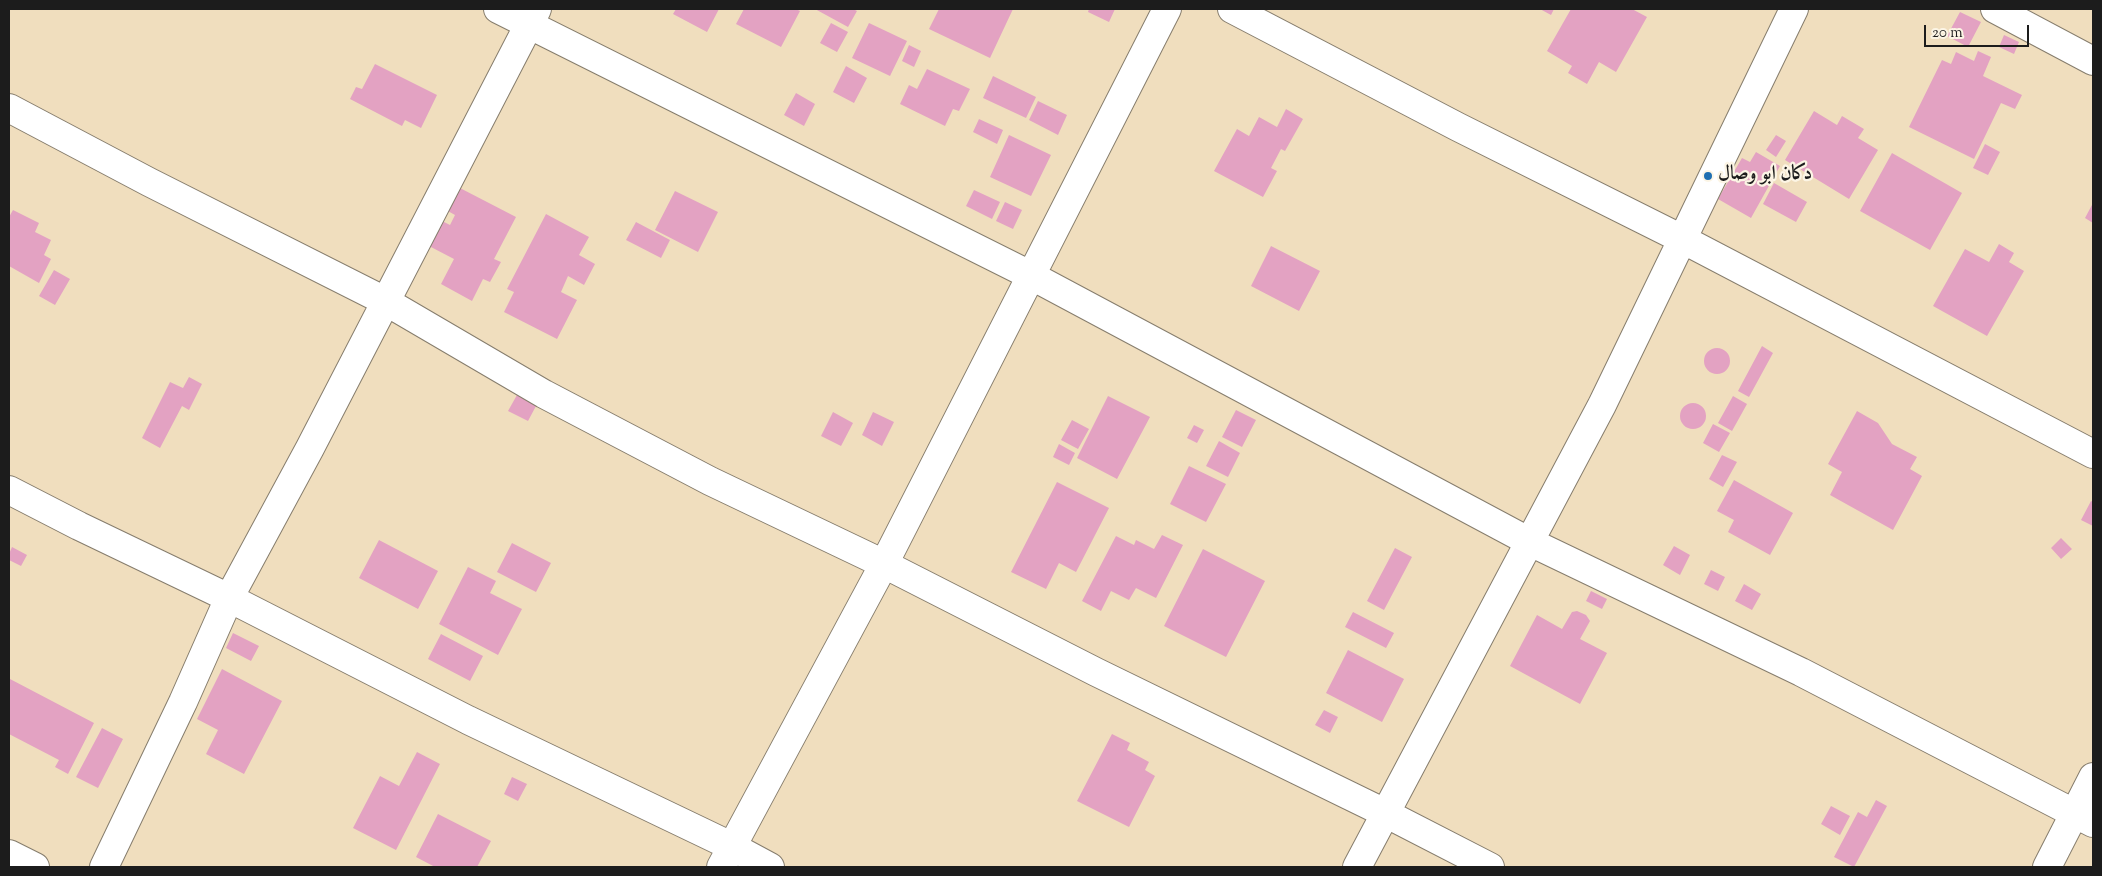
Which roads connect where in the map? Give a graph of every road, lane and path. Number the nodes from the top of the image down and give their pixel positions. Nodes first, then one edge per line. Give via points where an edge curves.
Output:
1 (498, 9) edge
2 (1166, 9) edge
3 (1232, 9) edge
4 (1794, 9) edge
5 (1995, 9) edge
6 (533, 17) edge
7 (2093, 62) edge
8 (9, 108) edge
9 (1682, 239) junction
10 (1030, 275) junction
11 (385, 302) junction
12 (2093, 454) edge
13 (9, 490) edge
14 (1530, 542) junction
15 (884, 564) junction
16 (229, 598) junction
17 (2093, 777) edge
18 (1385, 813) junction
19 (2084, 818) edge
20 (9, 854) edge
21 (726, 857) edge
22 (35, 867) edge
23 (104, 867) edge
24 (770, 867) edge
25 (1356, 867) edge
26 (1490, 867) edge
27 (2047, 867) edge

1 - 6 street
2 - 10 street
3 - 9 street
4 - 9 street
5 - 7 street
6 - 10 street
6 - 11 street
8 - 11 street
9 - 12 street
9 - 14 street via 1602,405
10 - 14 street
10 - 15 street
11 - 15 street via 544,394 710,481
11 - 16 street
13 - 16 street
14 - 18 street
14 - 19 street via 1801,672
15 - 18 street
15 - 21 street
16 - 21 street
16 - 23 street
17 - 19 street
18 - 25 street
18 - 26 street
19 - 27 street
20 - 22 street
21 - 24 street

